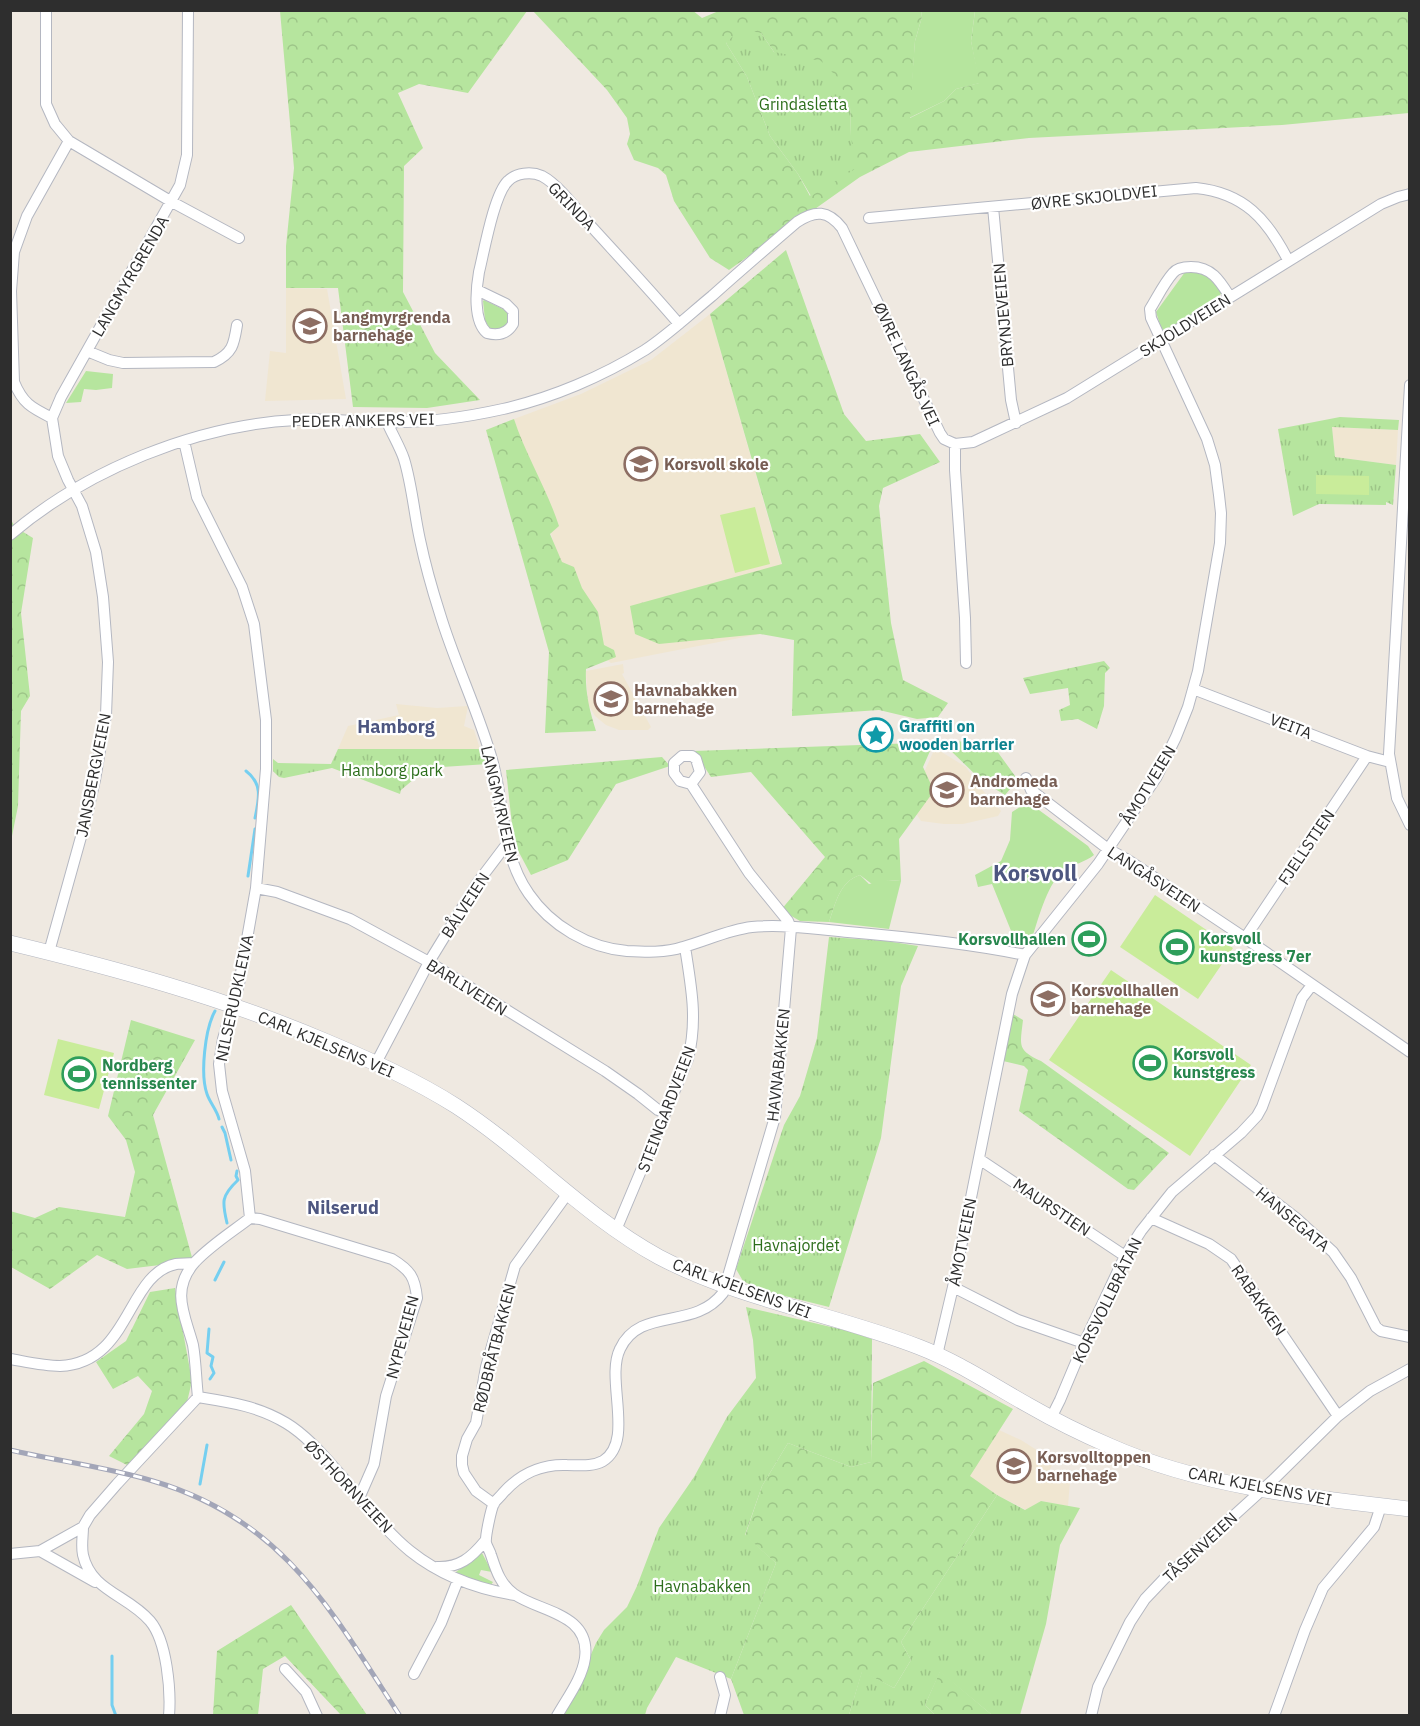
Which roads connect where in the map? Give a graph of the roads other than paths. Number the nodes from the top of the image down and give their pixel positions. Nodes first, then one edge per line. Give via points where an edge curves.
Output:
1 (46, 10) edge
2 (188, 10) edge
3 (69, 141) junction
4 (1410, 194) edge
5 (172, 202) junction
6 (993, 207) junction
7 (825, 214) joint
8 (869, 218) dead end
9 (238, 238) dead end
10 (1288, 260) junction
11 (477, 290) dead end
12 (1230, 297) junction
13 (679, 324) junction
14 (237, 325) dead end
15 (1162, 340) junction
16 (87, 351) junction
17 (1410, 386) edge
18 (52, 418) junction
19 (387, 422) junction
20 (1016, 423) junction
21 (184, 441) junction
22 (956, 444) junction
23 (74, 491) junction
24 (10, 536) edge
25 (966, 663) dead end
26 (1193, 689) junction
27 (1368, 756) junction
28 (1390, 762) junction
29 (1026, 778) dead end
30 (691, 784) dead end
31 (1410, 825) edge
32 (506, 845) junction
33 (1108, 849) junction
34 (256, 888) junction
35 (791, 928) junction
36 (1245, 938) junction
37 (10, 943) edge
38 (685, 947) junction
39 (49, 952) junction
40 (1025, 955) junction
41 (429, 963) junction
42 (1312, 985) junction
43 (232, 1006) junction
44 (1410, 1052) edge
45 (376, 1063) junction
46 (665, 1113) junction
47 (1214, 1155) junction
48 (979, 1159) junction
49 (568, 1193) junction
50 (250, 1218) junction
51 (1150, 1218) junction
52 (616, 1230) junction
53 (1125, 1256) junction
54 (194, 1263) junction
55 (726, 1286) junction
56 (953, 1287) junction
57 (1410, 1337) edge
58 (1084, 1343) junction
59 (937, 1355) junction
60 (10, 1359) edge
61 (1410, 1369) edge
62 (198, 1396) junction
63 (1338, 1416) junction
64 (1051, 1418) junction
65 (1262, 1489) junction
66 (360, 1496) junction
67 (494, 1504) junction
68 (1381, 1506) junction
69 (1410, 1509) edge
70 (83, 1527) junction
71 (485, 1541) junction
72 (40, 1551) junction
73 (10, 1554) edge
74 (436, 1568) junction
75 (458, 1580) junction
76 (98, 1583) junction
77 (515, 1595) junction
78 (285, 1669) dead end
79 (414, 1674) dead end
80 (720, 1677) dead end
81 (169, 1716) edge
82 (317, 1716) edge
83 (557, 1716) edge
84 (720, 1716) edge
85 (1091, 1716) edge
86 (1274, 1716) edge

1 - 3 street, LANGMYRGRENDA via 46,104
2 - 5 street, LANGMYRGRENDA via 187,155
3 - 5 street, LANGMYRGRENDA
3 - 18 street via 20,232 11,268 14,382 28,406
4 - 10 street, SKJOLDVEIEN via 1381,204
5 - 9 street, LANGMYRGRENDA
5 - 16 street, LANGMYRGRENDA
6 - 8 street, ØVRE SKJOLDVEI
6 - 10 street, ØVRE SKJOLDVEI via 1206,189 1230,196 1260,216
6 - 20 street, BRYNJEVEIEN
7 - 13 street, PEDER ANKERS VEI via 807,215 797,222
7 - 22 street, ØVRE LANGÅS VEI via 842,228 940,433
10 - 12 street, SKJOLDVEIEN
11 - 13 street, GRINDA via 499,194 510,178 535,173 568,200
12 - 15 street, SKJOLDVEIEN
12 - 15 street, ÅMOTVEIEN via 1209,270 1177,269 1150,309
13 - 19 street, PEDER ANKERS VEI via 627,360 550,394 503,409
14 - 16 street, LANGMYRGRENDA via 234,345 214,362 123,363
15 - 20 street, SKJOLDVEIEN via 1067,398
15 - 26 street, ÅMOTVEIEN via 1212,451 1220,506 1218,550
16 - 18 street, LANGMYRGRENDA
17 - 28 street
18 - 23 street via 58,456
19 - 21 street, PEDER ANKERS VEI via 295,420 225,430
19 - 32 street, LANGMYRVEIEN via 404,459 440,615 490,751
20 - 22 street, SKJOLDVEIEN via 973,442
21 - 23 street, PEDER ANKERS VEI via 125,463
21 - 34 street, NILSERUDKLEIVA via 197,497 242,587 254,624 266,720
22 - 25 street
23 - 24 street, PEDER ANKERS VEI
23 - 39 street, JANSBERGVEIEN via 90,528 101,580 108,662 106,715 86,819
26 - 27 street, VEITA
26 - 33 street, ÅMOTVEIEN via 1156,778
27 - 28 street, VEITA
27 - 36 street, FJELLSTIEN
28 - 31 street via 1397,798
29 - 33 street, LANGÅSVEIEN via 1031,790
30 - 35 street via 749,873
32 - 38 street, LANGMYRVEIEN via 528,894 570,933 627,951 659,952
32 - 41 street, BÅLVEIEN via 478,882
33 - 36 street, LANGÅSVEIEN
33 - 40 street, ÅMOTVEIEN
34 - 41 street, BARLIVEIEN via 350,920
34 - 43 street, NILSERUDKLEIVA
35 - 38 street, LANGMYRVEIEN via 749,927
35 - 40 street, LANGMYRVEIEN via 871,934
35 - 55 street, HAVNABAKKEN via 776,1117
36 - 42 street, LANGÅSVEIEN
37 - 39 main road, CARL KJELSENS VEI
38 - 46 street, STEINGARDVEIEN via 694,1011 693,1035 688,1059
39 - 43 main road, CARL KJELSENS VEI
40 - 48 street, ÅMOTVEIEN via 1012,994
41 - 45 street, BÅLVEIEN
41 - 46 street, BARLIVEIEN via 605,1071
42 - 44 street, LANGÅSVEIEN
42 - 47 street, KORSVOLLBRÅTAN via 1302,998 1262,1107 1251,1124
43 - 45 main road, CARL KJELSENS VEI
43 - 50 street, NILSERUDKLEIVA via 221,1051 220,1076 245,1171
45 - 49 main road, CARL KJELSENS VEI via 430,1090 479,1122
46 - 52 street, STEINGARDVEIEN
47 - 51 street, KORSVOLLBRÅTAN via 1182,1182
47 - 57 street, HANSEGATA via 1333,1252 1376,1328
48 - 53 street, MAURSTIEN
48 - 56 street, ÅMOTVEIEN
49 - 52 main road, CARL KJELSENS VEI
49 - 67 street, RØDBRÅTBAKKEN via 515,1266 486,1367 476,1423 462,1456 464,1473 476,1491
50 - 54 street
50 - 66 street, NYPEVEIEN via 392,1259 406,1267 416,1283 417,1298 386,1396 374,1464
51 - 53 street, KORSVOLLBRÅTAN
51 - 63 street, RABAKKEN via 1209,1244 1231,1259
52 - 55 main road, CARL KJELSENS VEI via 674,1264
53 - 58 street, KORSVOLLBRÅTAN
54 - 60 street via 174,1264 149,1281 121,1328 98,1353 61,1366
54 - 62 street via 186,1276 181,1304 193,1347
55 - 59 main road, CARL KJELSENS VEI
55 - 67 street, HAVNABAKKEN via 707,1308 650,1323 622,1344 616,1362 618,1435 609,1456 593,1465 537,1468 512,1483
56 - 58 street via 1018,1320
56 - 59 street, ÅMOTVEIEN
58 - 64 street, KORSVOLLBRÅTAN
59 - 64 main road, CARL KJELSENS VEI
61 - 63 street, TÅSENVEIEN via 1370,1391
62 - 66 street, ØSTHORNVEIEN via 241,1404 287,1424 320,1452
62 - 70 street
63 - 65 street, TÅSENVEIEN
64 - 65 main road, CARL KJELSENS VEI via 1151,1462
65 - 68 main road, CARL KJELSENS VEI
65 - 85 street, TÅSENVEIEN via 1145,1599 1098,1688
66 - 74 street, ØSTHORNVEIEN via 411,1551
67 - 71 street, HAVNABAKKEN
68 - 69 main road, CARL KJELSENS VEI
68 - 86 street via 1374,1527 1323,1588
70 - 72 street
70 - 76 street via 82,1553
71 - 74 street via 462,1563
71 - 77 street via 499,1577
72 - 73 street
72 - 76 street
74 - 75 street, ØSTHORNVEIEN
75 - 77 street, ØSTHORNVEIEN
75 - 79 street
76 - 81 street via 141,1611 153,1624 168,1673
77 - 83 street via 565,1617 582,1636 585,1658 580,1674
78 - 82 street via 306,1692
80 - 84 street via 724,1695

